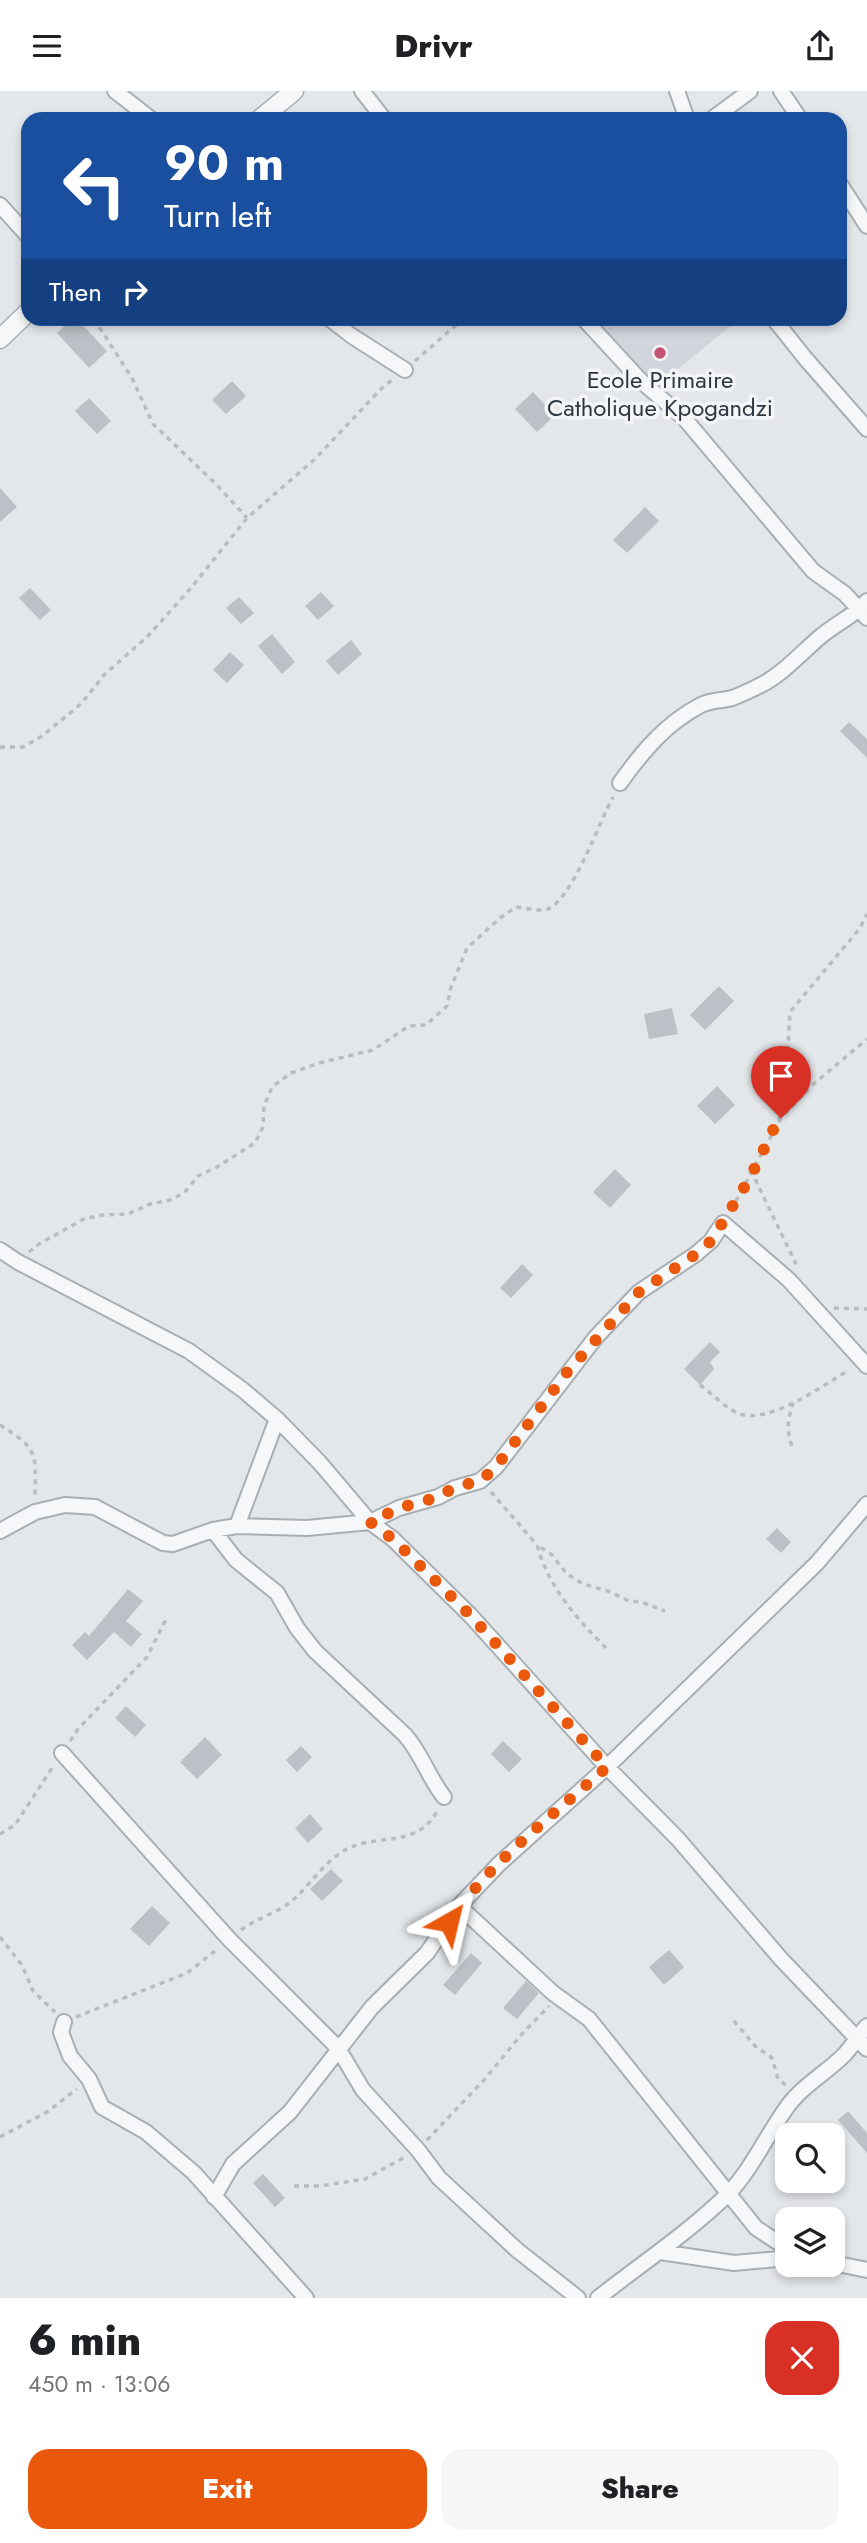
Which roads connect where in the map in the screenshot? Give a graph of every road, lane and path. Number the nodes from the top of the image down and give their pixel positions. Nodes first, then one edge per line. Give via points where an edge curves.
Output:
1 (115, 91) edge
2 (294, 91) edge
3 (362, 91) edge
4 (677, 91) edge
5 (750, 91) edge
6 (781, 91) edge
7 (142, 112) edge
8 (268, 112) edge
9 (378, 112) edge
10 (684, 112) edge
11 (722, 112) edge
12 (795, 112) edge
13 (847, 195) edge
14 (0, 205) edge
15 (867, 226) edge
16 (21, 228) edge
17 (21, 319) edge
18 (99, 326) edge
19 (339, 326) edge
20 (455, 326) edge
21 (590, 326) edge
22 (780, 326) edge
23 (0, 339) edge
24 (405, 370) junction
25 (867, 429) edge
26 (247, 518) junction
27 (865, 610) edge
28 (0, 747) edge
29 (620, 783) joint
30 (867, 914) edge
31 (867, 1039) edge
32 (778, 1122) junction
33 (756, 1167) junction
34 (723, 1223) junction
35 (0, 1250) edge
36 (18, 1262) junction
37 (796, 1265) dead end
38 (867, 1309) edge
39 (821, 1313) junction
40 (865, 1364) edge
41 (700, 1385) dead end
42 (793, 1403) junction
43 (277, 1419) junction
44 (0, 1425) edge
45 (792, 1446) dead end
46 (480, 1481) junction
47 (867, 1504) edge
48 (35, 1512) junction
49 (370, 1522) junction
50 (237, 1526) junction
51 (213, 1530) junction
52 (0, 1531) edge
53 (537, 1545) junction
54 (665, 1611) dead end
55 (167, 1617) dead end
56 (606, 1648) dead end
57 (62, 1753) junction
58 (607, 1767) junction
59 (444, 1797) joint
60 (0, 1834) edge
61 (459, 1906) junction
62 (0, 1937) edge
63 (229, 1939) junction
64 (554, 1993) junction
65 (734, 2021) dead end
66 (64, 2022) junction
67 (867, 2026) edge
68 (856, 2037) junction
69 (338, 2048) junction
70 (867, 2049) edge
71 (89, 2079) junction
72 (798, 2094) junction
73 (0, 2137) edge
74 (418, 2150) junction
75 (294, 2186) dead end
76 (729, 2193) junction
77 (214, 2197) junction
78 (775, 2240) edge
79 (660, 2252) junction
80 (775, 2260) edge
81 (845, 2265) edge
82 (867, 2270) edge
83 (306, 2298) edge
84 (578, 2298) edge
85 (598, 2298) edge

1 - 7 street
2 - 8 street
3 - 9 street
4 - 10 street
5 - 11 street
6 - 12 street
13 - 15 street
14 - 16 street
17 - 23 street
18 - 26 path via 132,378 153,424
19 - 24 street
20 - 24 path
21 - 27 street via 641,381 684,418 813,571
22 - 25 street
24 - 26 path
26 - 28 path via 191,588 81,704 23,747
27 - 29 street via 821,636 763,684 701,705 667,727
29 - 36 path via 559,902 545,910 516,907 467,948 447,1006 426,1025 409,1026 373,1050 291,1073 272,1087 256,1143 198,1176 184,1193 128,1214 84,1219 39,1244
30 - 32 path via 790,1012
31 - 32 path via 810,1087
32 - 33 path
33 - 34 path
33 - 37 path via 757,1181
34 - 39 street via 767,1258
34 - 46 street via 711,1241 639,1292 596,1337 496,1467
35 - 36 street
36 - 43 street via 189,1351
38 - 39 path via 838,1307
39 - 40 street
40 - 42 path
41 - 42 path via 739,1414 757,1415
42 - 45 path via 788,1420
43 - 49 street
43 - 50 street
44 - 48 path via 27,1442 36,1463
46 - 49 street
46 - 53 path
47 - 58 street via 817,1563
48 - 51 street via 65,1505 95,1507 163,1543
48 - 52 street
49 - 50 street via 307,1528
49 - 58 street via 471,1616
50 - 51 street
51 - 59 street via 236,1560 277,1593 315,1651 418,1750 431,1781
53 - 54 path via 583,1584
53 - 56 path via 556,1588
55 - 57 path via 147,1657 78,1729
57 - 60 path via 15,1825
57 - 63 street
58 - 61 street
58 - 68 street
59 - 63 path via 427,1824 412,1835 345,1850 291,1902
61 - 64 street
61 - 69 street via 427,1953
62 - 66 path via 22,1965 33,1991
63 - 66 path via 187,1973
63 - 69 street
64 - 74 path via 552,2003
64 - 76 street via 589,2019
65 - 72 path via 772,2058 778,2079
66 - 71 street via 61,2032 70,2056
67 - 68 street
68 - 70 street
68 - 72 street via 845,2054
69 - 74 street via 363,2090
69 - 77 street via 290,2112 233,2164
71 - 73 path via 47,2112
71 - 77 street via 102,2107 146,2132 194,2173
72 - 76 street
74 - 75 path via 365,2179
74 - 84 street via 439,2178 517,2250
76 - 78 street via 756,2228
76 - 79 street
77 - 83 street
79 - 80 street via 734,2263
79 - 85 street
81 - 82 street

